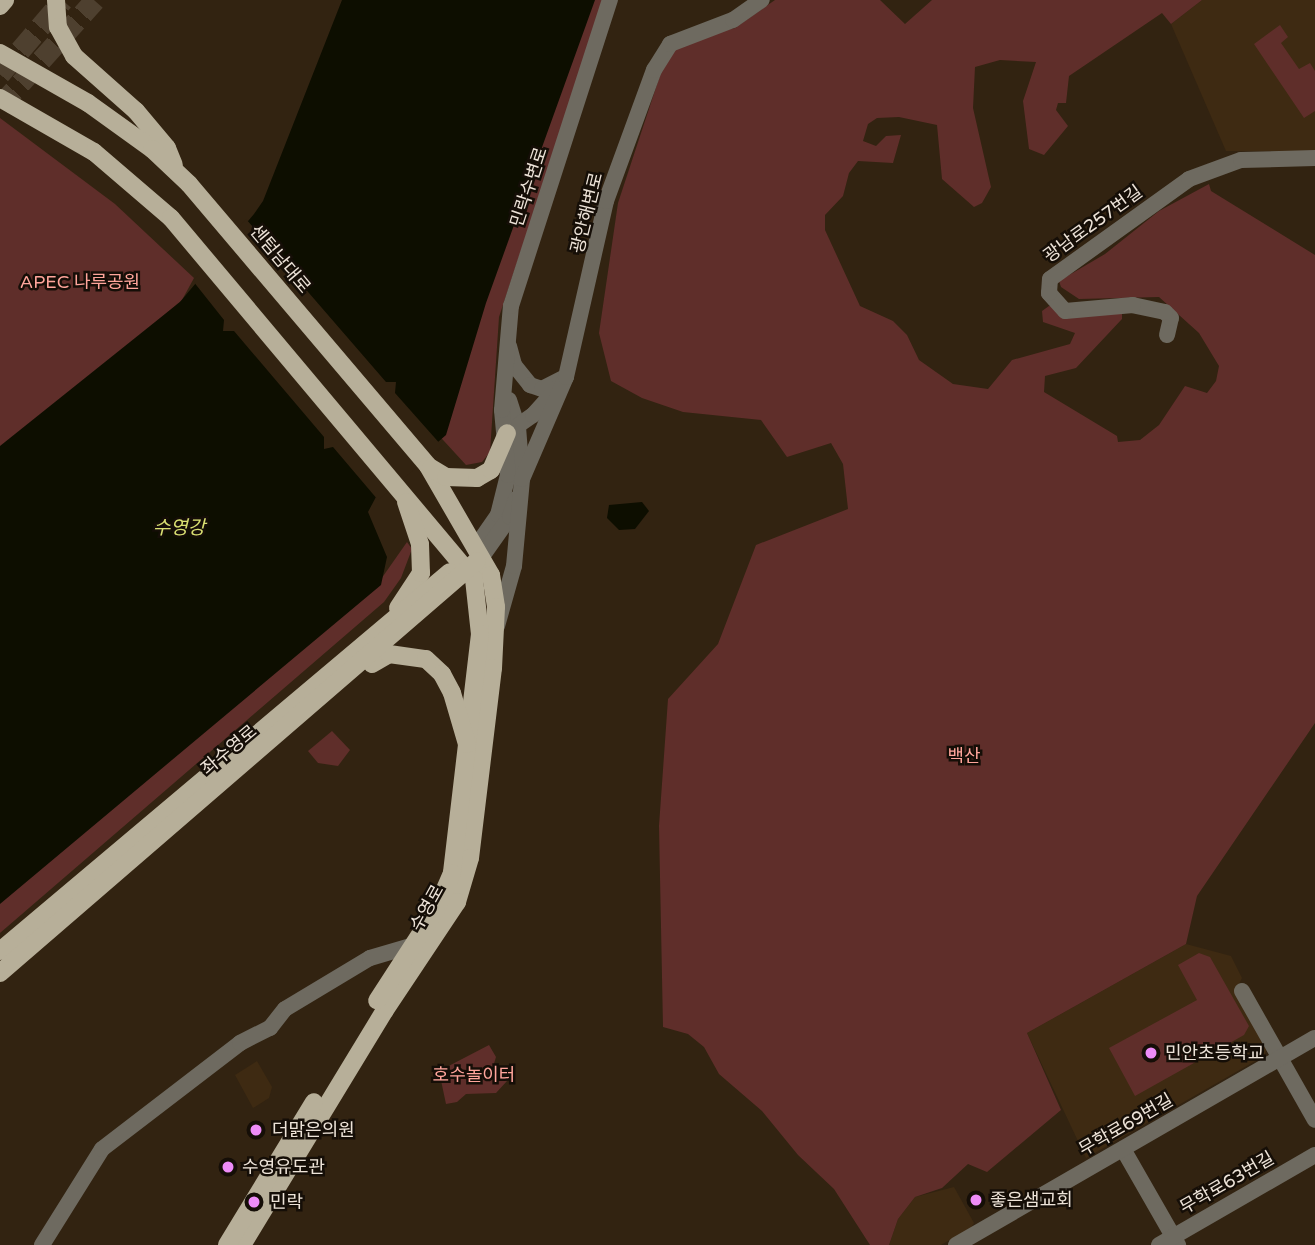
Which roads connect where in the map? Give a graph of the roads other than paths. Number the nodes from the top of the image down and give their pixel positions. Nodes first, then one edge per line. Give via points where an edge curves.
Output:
1 (5, 0) edge
2 (56, 0) edge
3 (610, 0) edge
4 (762, 0) edge
5 (0, 6) edge
6 (0, 53) edge
7 (0, 98) edge
8 (1315, 158) edge
9 (177, 172) junction
10 (506, 327) junction
11 (1167, 335) dead end
12 (566, 377) junction
13 (513, 430) junction
14 (428, 466) junction
15 (522, 479) junction
16 (402, 488) junction
17 (480, 550) junction
18 (466, 565) junction
19 (496, 628) junction
20 (383, 629) junction
21 (356, 670) junction
22 (468, 745) junction
23 (425, 942) junction
24 (0, 951) edge
25 (0, 973) edge
26 (1242, 991) dead end
27 (1315, 1038) edge
28 (1280, 1058) junction
29 (1310, 1102) edge
30 (1315, 1120) edge
31 (1123, 1149) junction
32 (1315, 1155) edge
33 (1170, 1242) edge
34 (42, 1245) edge
35 (227, 1245) edge
36 (242, 1245) edge
37 (956, 1245) edge

1 - 5 main road
2 - 9 main road via 58,27 74,56 136,111 167,148
3 - 10 street, 민락수변로
4 - 12 street, 광안해변로 via 733,20 670,44 661,56 606,201
6 - 9 main road, 센텀남대로 via 88,103
7 - 16 main road via 94,152 147,194
8 - 11 street, 광남로257번길 via 1241,160 1189,179 1050,279 1049,293 1065,311 1133,305 1165,312 1171,318
9 - 14 main road, 센텀남대로
10 - 12 street via 514,365 530,385 542,389
10 - 13 street, 민락수변로 via 503,389
12 - 13 street
12 - 15 street, 광안해변로
13 - 14 main road via 491,470 477,478 446,477
13 - 15 street, 민락수변로
13 - 17 street, 민락수변로 via 505,495
14 - 17 main road, 센텀남대로
15 - 17 street, 민락수변로 via 510,517
15 - 19 street via 514,566
16 - 18 main road
16 - 20 main road via 416,525 421,573
17 - 18 main road, 좌수영로
17 - 19 main road, 수영로 via 491,575
18 - 20 main road, 좌수영로
18 - 21 main road, 좌수영로
18 - 22 main road, 수영로 via 478,589 481,614
19 - 23 main road, 수영로 via 470,858 457,902
20 - 24 main road, 좌수영로
21 - 22 main road via 388,654 426,659 442,674 452,693
21 - 25 main road, 좌수영로
22 - 23 main road, 수영로 via 452,873
23 - 34 street via 370,958 285,1009 270,1028 240,1043 102,1149
23 - 35 main road, 수영로
23 - 36 main road, 수영로
26 - 28 street
27 - 28 street, 무학로69번길
28 - 29 street
28 - 31 street, 무학로69번길
29 - 30 street
31 - 33 street
31 - 37 street, 무학로69번길
32 - 33 street, 무학로63번길

